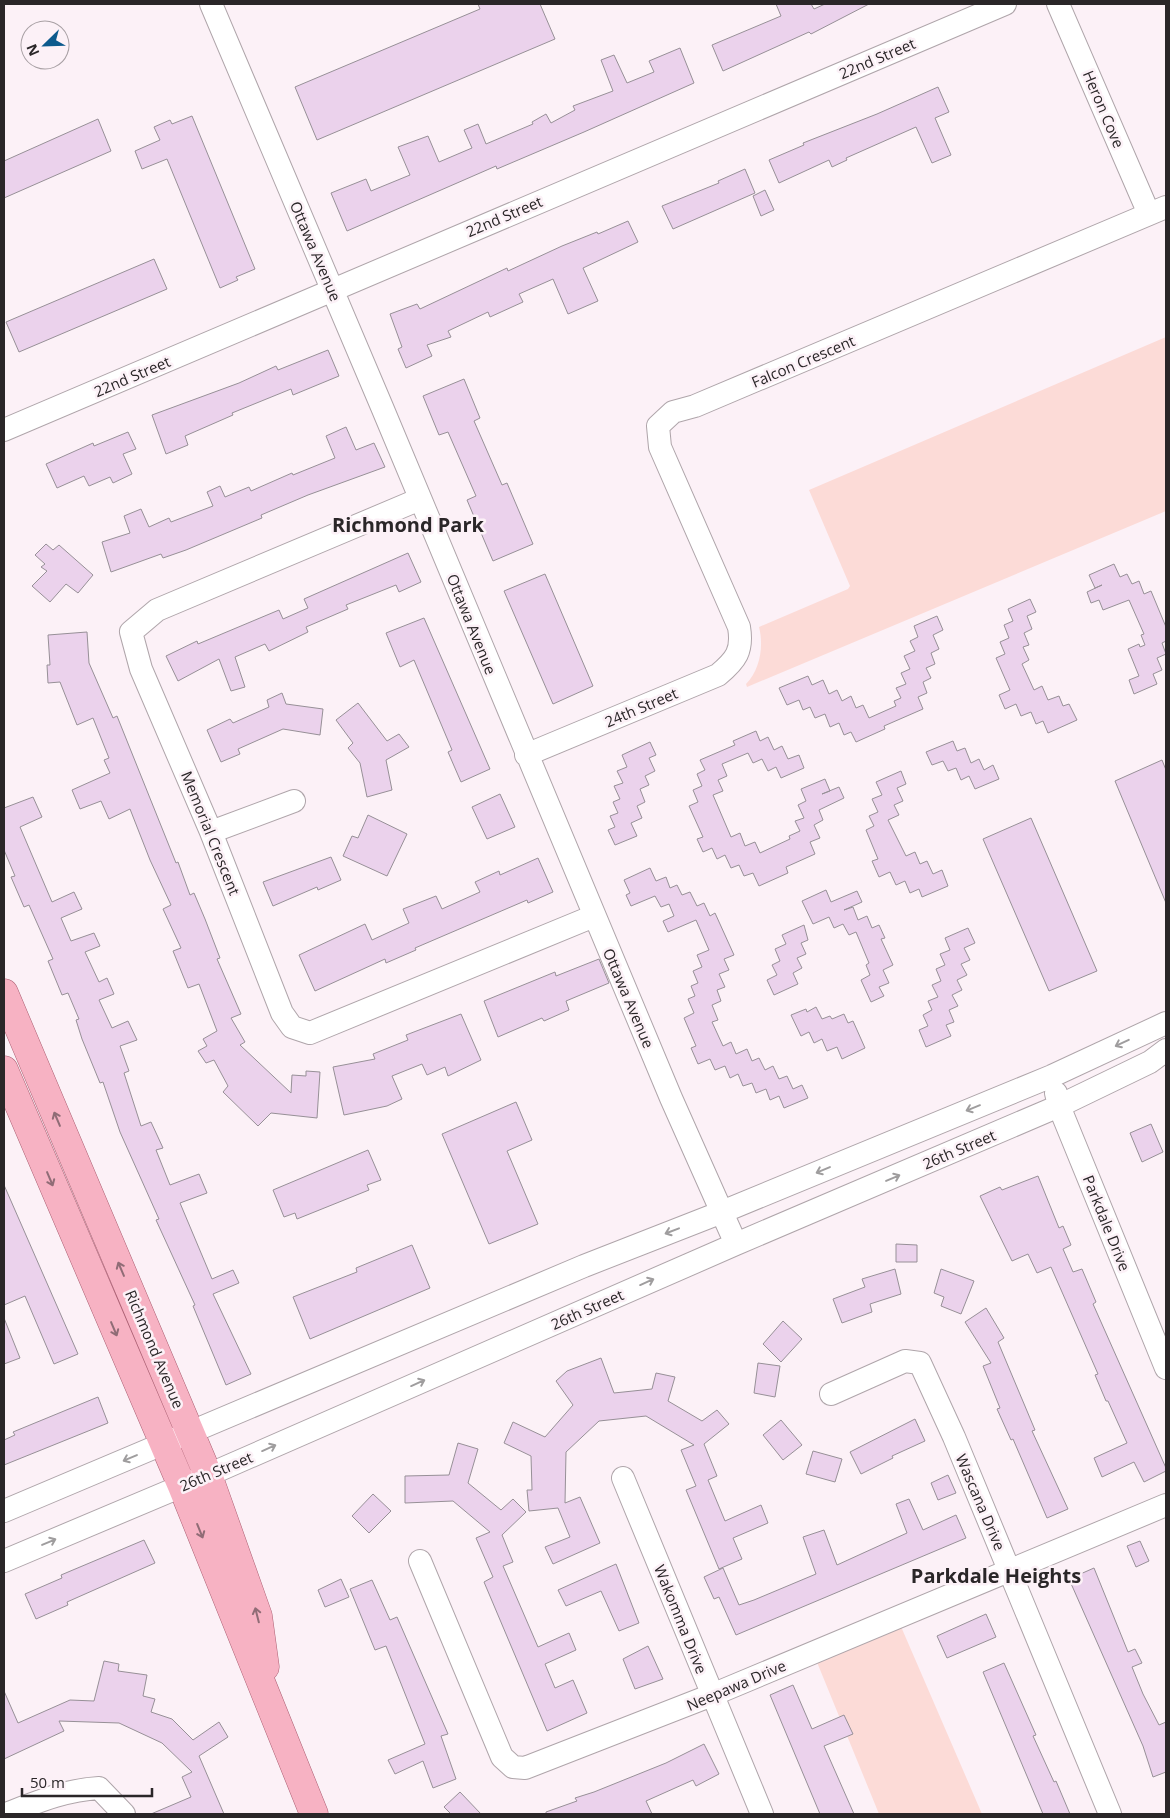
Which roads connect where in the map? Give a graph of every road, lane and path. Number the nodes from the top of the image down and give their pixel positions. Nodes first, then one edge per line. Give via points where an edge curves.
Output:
1 (211, 4) edge
2 (1005, 4) edge
3 (1058, 4) edge
4 (1158, 211) edge
5 (332, 290) junction
6 (4, 430) edge
7 (420, 499) junction
8 (741, 642) joint
9 (526, 755) junction
10 (294, 801) dead end
11 (211, 832) junction
12 (594, 916) junction
13 (4, 993) edge
14 (1166, 1023) edge
15 (1166, 1050) edge
16 (4, 1070) edge
17 (1052, 1076) junction
18 (1059, 1106) junction
19 (722, 1212) junction
20 (736, 1244) junction
21 (1166, 1368) edge
22 (831, 1394) dead end
23 (190, 1431) junction
24 (163, 1443) junction
25 (208, 1475) junction
26 (623, 1478) dead end
27 (182, 1486) junction
28 (1166, 1505) edge
29 (4, 1511) edge
30 (4, 1561) edge
31 (420, 1561) dead end
32 (1009, 1569) junction
33 (712, 1695) junction
34 (273, 1715) junction
35 (6, 1814) edge
36 (124, 1814) edge
37 (314, 1814) edge
38 (762, 1814) edge
39 (1110, 1814) edge

1 - 5 street, Ottawa Avenue
2 - 5 street, 22nd Street
3 - 4 street, Heron Cove
4 - 8 street, Falcon Crescent via 695,406 672,412 658,426 660,447 739,627
5 - 6 street, 22nd Street
5 - 7 street, Ottawa Avenue
7 - 9 street, Ottawa Avenue
7 - 11 street, Memorial Crescent via 157,610 131,632 141,669
8 - 9 street, 24th Street via 731,664 718,675
9 - 12 street, Ottawa Avenue
10 - 11 street
11 - 12 street, Memorial Crescent via 282,1013 292,1027 310,1033
12 - 19 street, Ottawa Avenue
23 -> 13 main road, Richmond Avenue
14 -> 17 street
15 - 18 street, 26th Street via 1150,1062
16 -> 24 main road, Richmond Avenue
17 - 18 street, Parkdale Drive
17 -> 19 street
20 -> 18 street, 26th Street
18 - 21 street, Parkdale Drive
19 - 20 street, Ottawa Avenue
19 -> 23 street via 584,1266
25 -> 20 street, 26th Street
22 - 32 street, Wascana Drive via 905,1361 920,1363
23 - 24 street
23 - 25 main road, Richmond Avenue
24 - 27 main road, Richmond Avenue
24 -> 29 street
25 - 27 street, 26th Street
34 -> 25 main road, Richmond Avenue via 258,1616
26 - 33 street, Wakomma Drive
30 -> 27 street, 26th Street
27 -> 34 main road, Richmond Avenue
28 - 32 street, Neepawa Drive
31 - 33 street, Neepawa Drive via 502,1756 513,1767 525,1768
32 - 33 street, Neepawa Drive
32 - 39 street, Wascana Drive
33 - 38 street, Wakomma Drive
34 - 37 main road, Richmond Avenue
35 - 36 street via 52,1796 78,1789 99,1788

